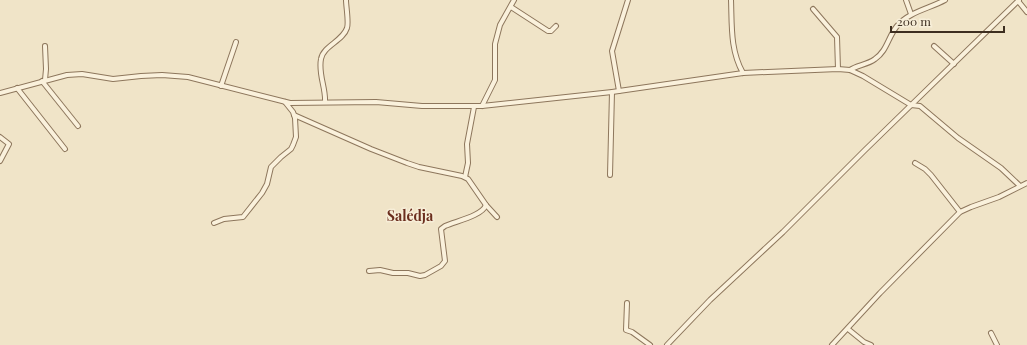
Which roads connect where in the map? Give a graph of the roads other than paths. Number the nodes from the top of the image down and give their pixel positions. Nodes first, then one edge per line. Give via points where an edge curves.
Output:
1 (346, 0) edge
2 (514, 0) edge
3 (628, 0) edge
4 (731, 0) edge
5 (906, 0) edge
6 (945, 0) edge
7 (1018, 1) edge
8 (510, 7) junction
9 (813, 9) dead end
10 (1027, 12) edge
11 (911, 14) junction
12 (556, 26) dead end
13 (236, 42) dead end
14 (45, 46) dead end
15 (934, 46) dead end
16 (954, 64) junction
17 (838, 69) junction
18 (850, 70) junction
19 (743, 73) junction
20 (43, 80) junction
21 (221, 86) junction
22 (16, 88) junction
23 (619, 91) junction
24 (612, 92) junction
25 (0, 93) edge
26 (284, 102) junction
27 (325, 102) junction
28 (911, 105) junction
29 (474, 106) junction
30 (482, 106) junction
31 (294, 115) junction
32 (78, 126) dead end
33 (0, 137) edge
34 (65, 149) dead end
35 (0, 161) edge
36 (916, 163) dead end
37 (610, 175) dead end
38 (465, 177) junction
39 (1027, 183) edge
40 (1020, 186) junction
41 (486, 205) junction
42 (960, 212) junction
43 (497, 217) dead end
44 (214, 222) dead end
45 (369, 271) dead end
46 (627, 303) dead end
47 (848, 328) junction
48 (991, 334) dead end
49 (650, 345) edge
50 (667, 345) edge
51 (832, 345) edge
52 (871, 345) edge
53 (997, 345) edge

1 - 27 street via 346,30 321,58 320,75
2 - 8 street
3 - 23 street via 612,51
4 - 19 street via 733,43
5 - 11 street
6 - 11 street
7 - 10 street
7 - 16 street
8 - 12 street via 548,31
8 - 30 street via 500,25 495,44 495,80
9 - 17 street via 837,38
11 - 18 street via 896,28 886,48 875,59
13 - 21 street
14 - 20 street via 46,69
15 - 16 street
16 - 28 street
17 - 18 street
17 - 19 street
18 - 28 street
19 - 23 street
20 - 21 street via 75,74 113,79 162,75 188,77
20 - 22 street
20 - 32 street
21 - 26 street
22 - 25 street
22 - 34 street
23 - 24 street
24 - 30 street
24 - 37 street
26 - 27 street
26 - 31 street
27 - 29 street
28 - 40 street via 920,106 958,138 1002,168
28 - 50 street
29 - 30 street
29 - 38 street via 467,144 468,163
31 - 38 street via 419,168
31 - 44 street via 294,145 271,167 267,184 256,201 242,218
33 - 35 street via 9,144
36 - 42 street via 931,175
38 - 41 street
39 - 40 street
40 - 42 street
41 - 43 street
41 - 45 street via 478,214 441,229 445,261 436,270 420,276 408,272
42 - 47 street
46 - 49 street via 626,330
47 - 51 street
47 - 52 street
48 - 53 street

